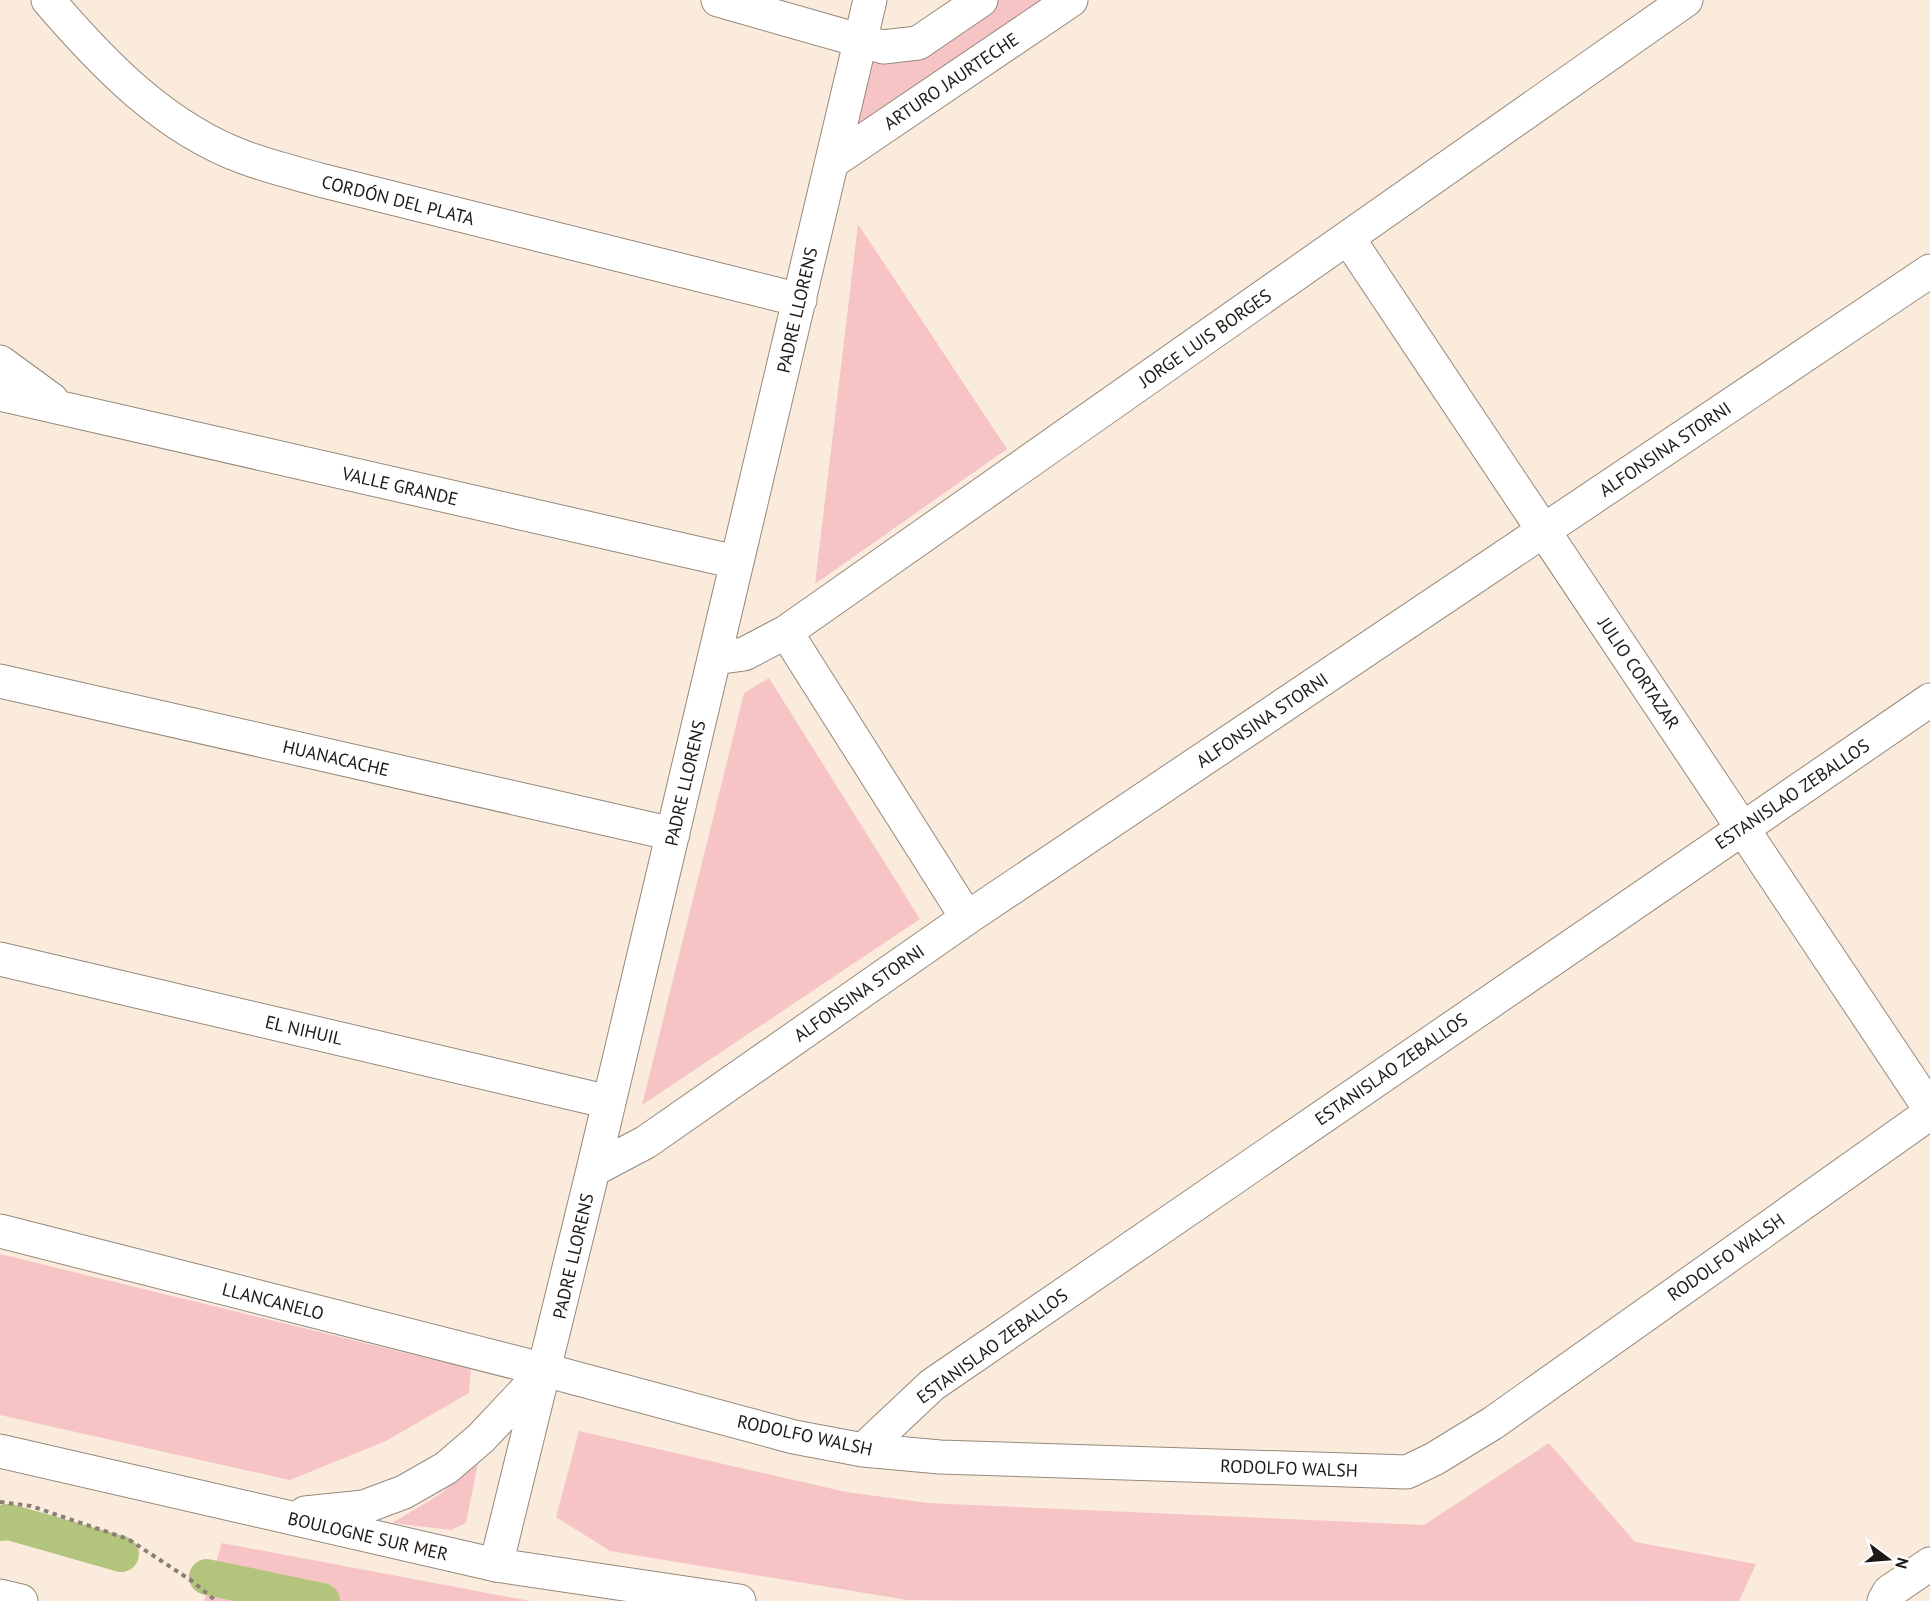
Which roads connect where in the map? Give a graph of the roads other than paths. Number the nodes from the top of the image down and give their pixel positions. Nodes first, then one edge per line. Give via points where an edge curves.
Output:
1 (48, 0) edge
2 (718, 0) edge
3 (870, 0) edge
4 (981, 0) edge
5 (1071, 0) edge
6 (1686, 0) edge
7 (860, 41) junction
8 (832, 162) junction
9 (1348, 238) junction
10 (1930, 271) edge
11 (800, 300) junction
12 (0, 362) edge
13 (0, 394) edge
14 (64, 409) junction
15 (1544, 531) junction
16 (736, 562) junction
17 (786, 632) junction
18 (715, 658) junction
19 (0, 681) edge
20 (1930, 700) edge
21 (1742, 828) junction
22 (673, 834) junction
23 (967, 918) junction
24 (0, 959) edge
25 (609, 1102) junction
26 (1930, 1111) edge
27 (593, 1170) junction
28 (0, 1231) edge
29 (545, 1371) junction
30 (863, 1450) junction
31 (0, 1451) edge
32 (267, 1514) junction
33 (1930, 1564) edge
34 (496, 1565) junction
35 (0, 1596) edge
36 (21, 1601) edge
37 (739, 1601) edge
38 (1884, 1601) edge

1 - 11 street, CORDÓN DEL PLATA via 86,44 162,112 244,158
2 - 7 street
3 - 7 street, PADRE LLORENS
4 - 7 street via 918,43 883,47
5 - 8 street, ARTURO JAURTECHE
6 - 9 street, JORGE LUIS BORGES
7 - 8 street, PADRE LLORENS
8 - 11 street, PADRE LLORENS
9 - 15 street, JULIO CORTAZAR
9 - 17 street, JORGE LUIS BORGES
10 - 15 street, ALFONSINA STORNI
11 - 16 street, PADRE LLORENS
12 - 14 street, VALLE GRANDE
13 - 14 street, VALLE GRANDE
14 - 16 street, VALLE GRANDE
15 - 21 street, JULIO CORTAZAR
15 - 23 street, ALFONSINA STORNI
16 - 18 street, PADRE LLORENS
17 - 18 street, JORGE LUIS BORGES via 744,654
17 - 23 street
18 - 22 street, PADRE LLORENS
19 - 22 street, HUANACACHE
20 - 21 street, ESTANISLAO ZEBALLOS
21 - 26 street, JULIO CORTAZAR
21 - 30 street, ESTANISLAO ZEBALLOS via 932,1385
22 - 25 street, PADRE LLORENS
23 - 27 street, ALFONSINA STORNI via 646,1142
24 - 25 street, EL NIHUIL
25 - 27 street, PADRE LLORENS
26 - 30 street, RODOLFO WALSH via 1493,1423 1407,1472 940,1457
27 - 29 street, PADRE LLORENS
28 - 29 street, LLANCANELO
29 - 30 street, RODOLFO WALSH via 794,1437
29 - 32 street via 481,1438 446,1468 404,1491 364,1507
29 - 34 street, PADRE LLORENS
31 - 32 street, BOULOGNE SUR MER
32 - 34 street, BOULOGNE SUR MER
33 - 38 street via 1889,1592
34 - 37 street, BOULOGNE SUR MER
35 - 36 street

